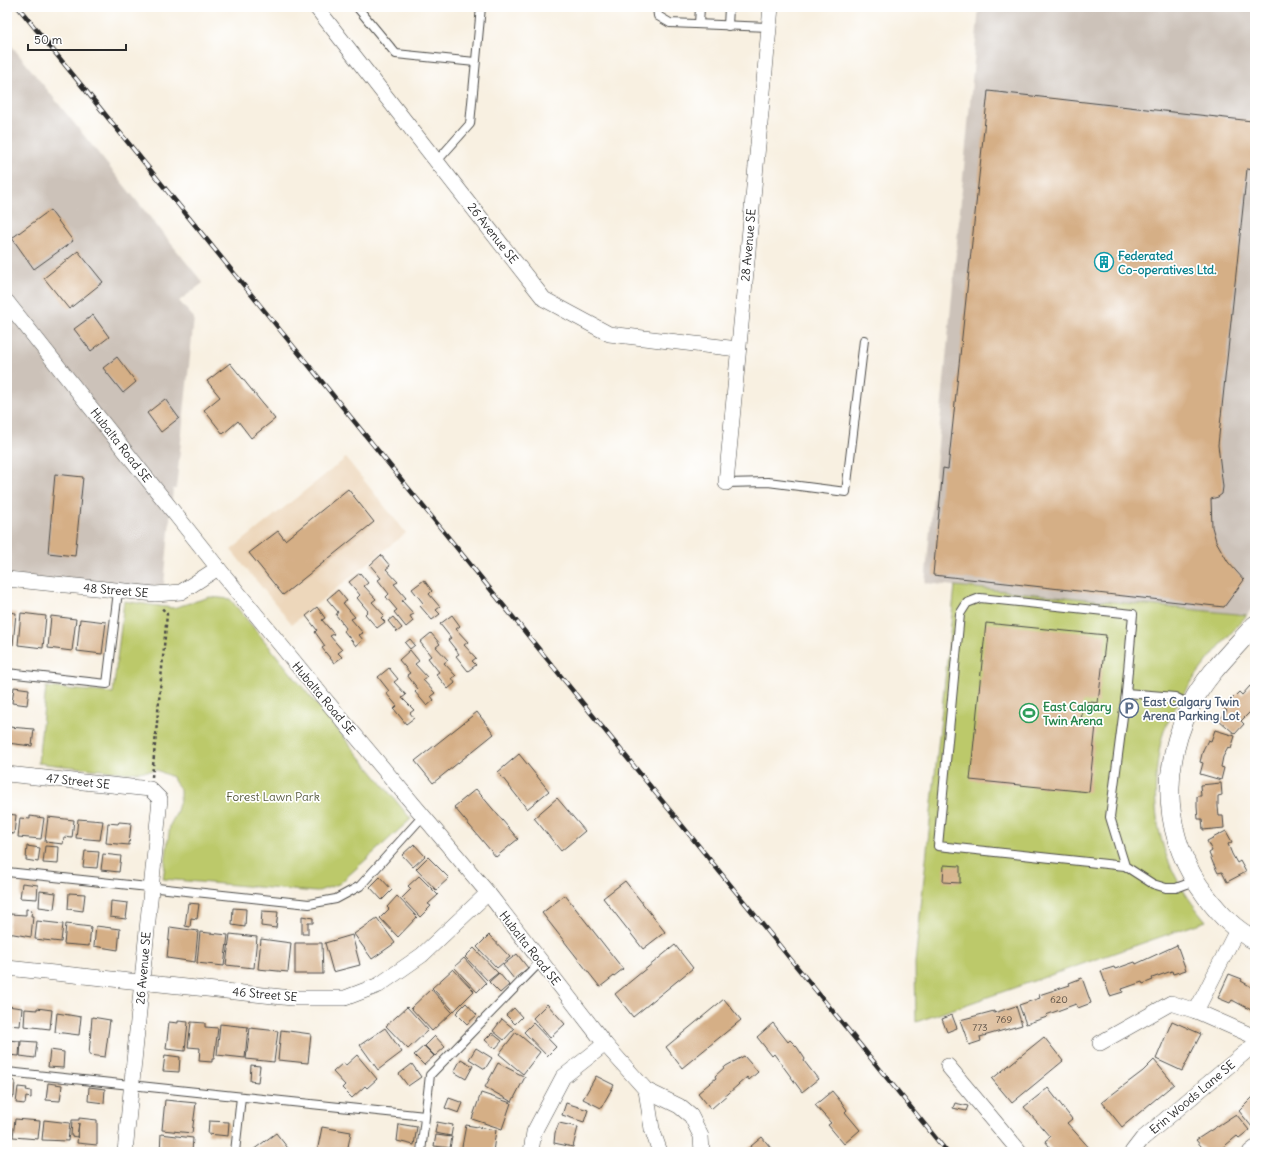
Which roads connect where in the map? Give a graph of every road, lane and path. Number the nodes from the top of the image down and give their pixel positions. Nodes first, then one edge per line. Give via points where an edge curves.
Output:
1 (316, 7) edge
2 (357, 7) edge
3 (481, 7) edge
4 (657, 7) edge
5 (700, 7) edge
6 (729, 7) edge
7 (771, 7) edge
8 (699, 24) junction
9 (728, 26) junction
10 (769, 27) junction
11 (475, 62) junction
12 (437, 162) junction
13 (7, 302) edge
14 (864, 340) dead end
15 (738, 349) junction
16 (726, 483) joint
17 (218, 568) junction
18 (7, 579) edge
19 (118, 591) junction
20 (155, 594) junction
21 (1255, 625) edge
22 (7, 673) edge
23 (1126, 693) junction
24 (1191, 705) junction
25 (7, 774) edge
26 (150, 789) junction
27 (423, 816) junction
28 (1125, 866) junction
29 (7, 872) edge
30 (1195, 881) junction
31 (151, 887) junction
32 (488, 893) junction
33 (1237, 930) junction
34 (1255, 940) edge
35 (541, 961) junction
36 (7, 968) edge
37 (141, 982) junction
38 (1196, 1011) junction
39 (1255, 1037) edge
40 (1100, 1043) dead end
41 (605, 1044) junction
42 (1255, 1044) edge
43 (948, 1066) dead end
44 (7, 1072) edge
45 (132, 1085) junction
46 (646, 1090) junction
47 (241, 1096) junction
48 (426, 1116) junction
49 (1255, 1148) edge
50 (124, 1152) edge
51 (235, 1152) edge
52 (422, 1152) edge
53 (531, 1152) edge
54 (660, 1152) edge
55 (702, 1152) edge
56 (1020, 1152) edge
57 (1132, 1152) edge
58 (1250, 1152) edge

1 - 12 street, 26 Avenue SE
2 - 11 lane via 396,54
3 - 11 lane
4 - 8 lane via 658,16 670,23
5 - 8 lane
6 - 9 lane
7 - 10 street, 28 Avenue SE
8 - 9 lane
9 - 10 lane
10 - 15 street, 28 Avenue SE
11 - 12 lane via 470,124
12 - 15 street, 26 Avenue SE via 544,299 609,334
13 - 17 street, Hubalta Road SE
14 - 16 lane via 846,492 768,482
15 - 16 street, 28 Avenue SE
17 - 20 street, 48 Street SE via 181,592
17 - 27 street, Hubalta Road SE
18 - 19 street, 48 Street SE
19 - 20 street, 48 Street SE
19 - 22 lane via 107,684
20 - 26 path via 156,601 167,614
21 - 24 street via 1206,682
23 - 24 lane via 1175,697
23 - 28 lane via 1110,817
23 - 28 lane via 1133,614 980,598 967,603 960,614 938,846
24 - 30 street via 1178,737 1171,768 1170,801 1181,854
25 - 26 street, 47 Street SE
26 - 31 street, 26 Avenue SE via 160,799
27 - 31 lane via 360,886 336,899 309,904
27 - 32 street, Hubalta Road SE
28 - 30 lane via 1153,884 1166,888 1176,888
29 - 31 lane
30 - 33 street via 1216,909
31 - 37 street, 26 Avenue SE
32 - 35 street, Hubalta Road SE
32 - 37 street, 46 Street SE via 422,955 380,985 345,998 292,998
33 - 34 street
33 - 38 street
35 - 41 street, Hubalta Road SE
35 - 48 lane via 430,1075
36 - 37 street, 46 Street SE
37 - 45 street, 26 Avenue SE
38 - 39 street
38 - 40 street via 1171,1003
41 - 46 street, Hubalta Road SE
41 - 53 street via 563,1077 534,1132
42 - 57 street, Erin Woods Lane SE via 1142,1138
43 - 56 street
44 - 45 lane
45 - 47 lane
45 - 50 street, 26 Avenue SE
46 - 54 street via 652,1129
46 - 55 street, Hubalta Road SE via 679,1106 691,1116 701,1136
47 - 48 lane
47 - 51 lane
48 - 52 lane
49 - 58 street

